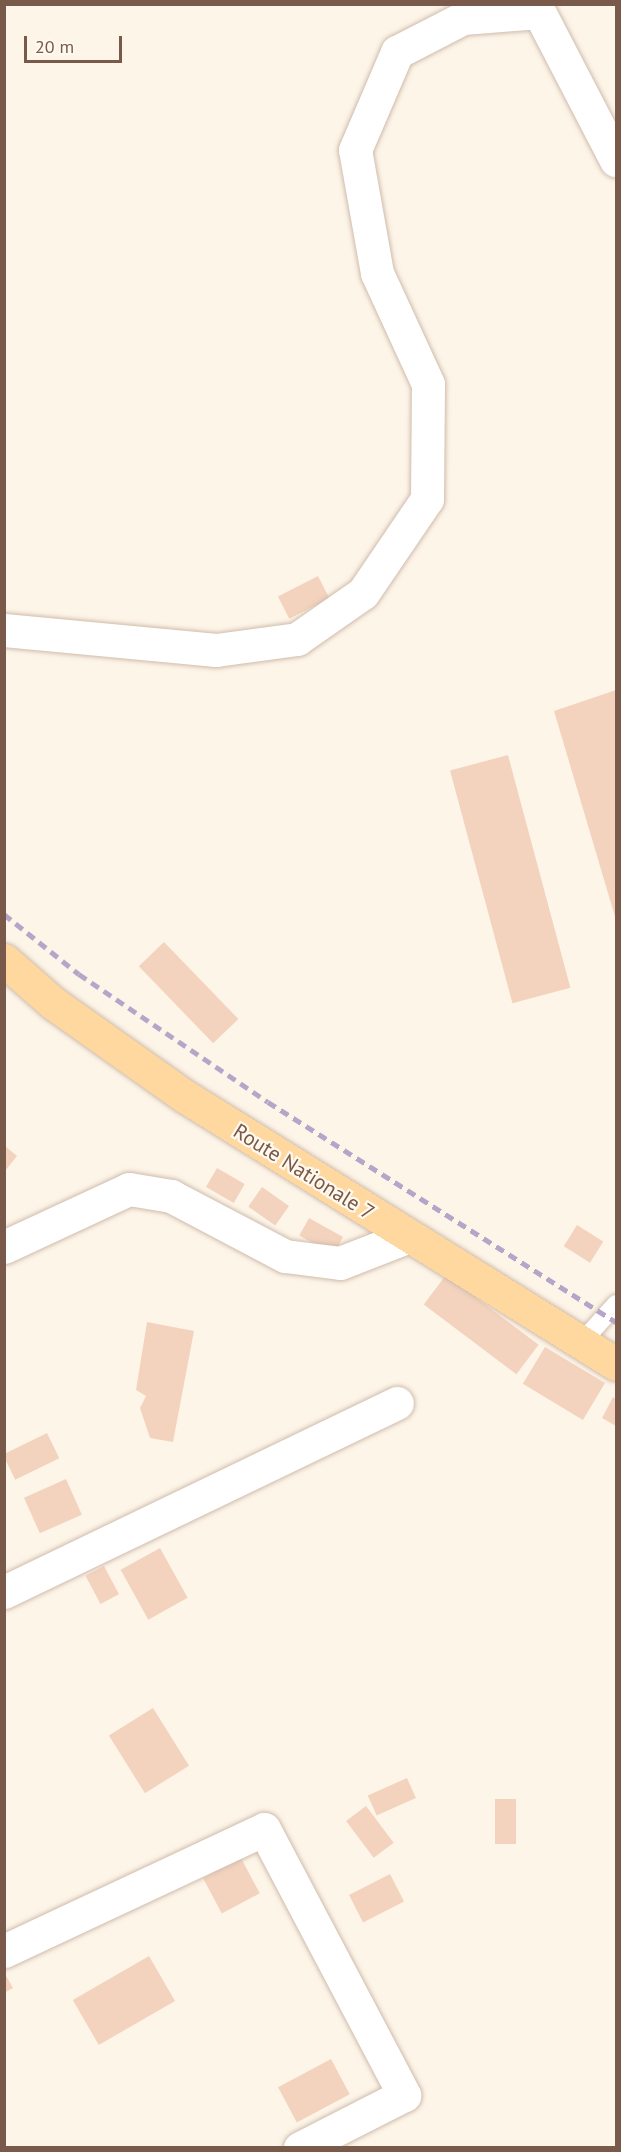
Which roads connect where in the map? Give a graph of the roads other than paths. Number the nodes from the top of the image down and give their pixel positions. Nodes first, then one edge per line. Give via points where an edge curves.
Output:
1 (537, 8) edge
2 (616, 160) edge
3 (4, 630) edge
4 (4, 960) edge
5 (407, 1237) junction
6 (4, 1247) edge
7 (616, 1304) edge
8 (580, 1344) junction
9 (616, 1364) edge
10 (397, 1403) dead end
11 (4, 1592) edge
12 (4, 1951) edge
13 (300, 2148) edge

1 - 2 street
1 - 3 street via 463,18 397,52 355,150 377,273 428,384 427,499 363,593 297,639 216,650
4 - 5 main road, Route Nationale 7 via 53,1003 186,1097
5 - 6 street via 340,1263 285,1256 171,1196 129,1189
5 - 8 main road, Route Nationale 7
7 - 8 lane
8 - 9 main road, Route Nationale 7
10 - 11 street
12 - 13 street via 264,1829 404,2095

